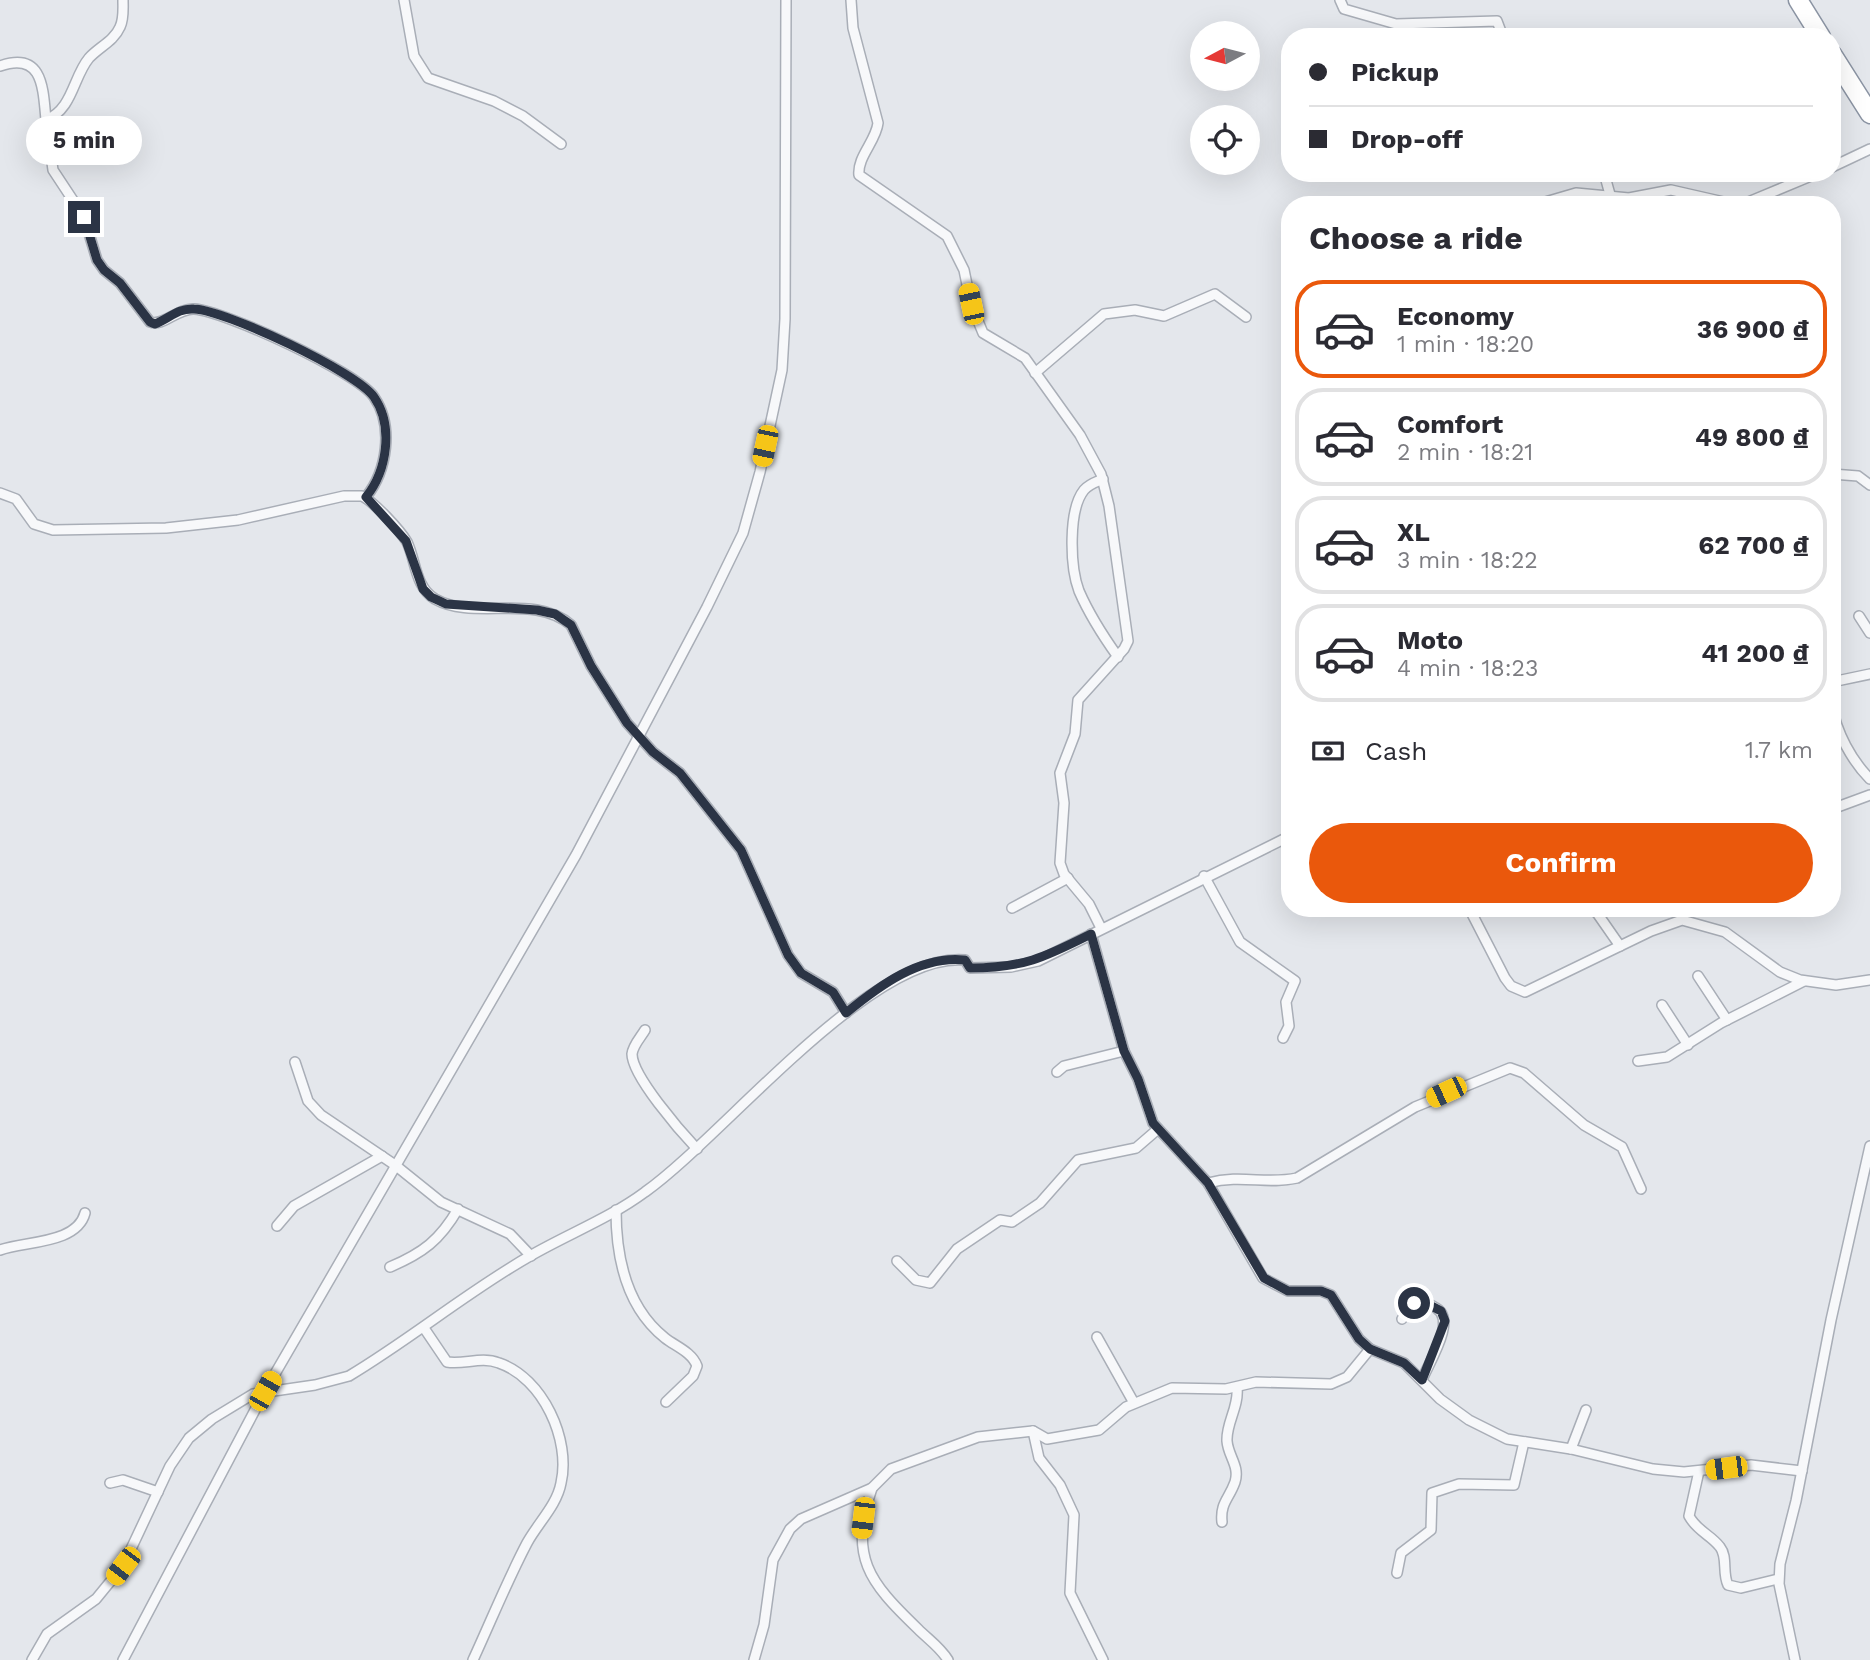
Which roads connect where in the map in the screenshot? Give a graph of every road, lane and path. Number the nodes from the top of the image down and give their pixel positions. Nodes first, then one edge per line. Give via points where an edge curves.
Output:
1 (123, 0) edge
2 (404, 0) edge
3 (786, 0) edge
4 (851, 0) edge
5 (1340, 0) edge
6 (1798, 0) edge
7 (1500, 28) edge
8 (1815, 28) edge
9 (0, 66) edge
10 (1841, 68) edge
11 (1870, 114) edge
12 (47, 120) junction
13 (561, 144) dead end
14 (1870, 149) edge
15 (1841, 163) edge
16 (1796, 182) edge
17 (1563, 196) edge
18 (1592, 196) edge
19 (1626, 196) edge
20 (1695, 196) edge
21 (1763, 196) edge
22 (1246, 317) dead end
23 (1035, 373) junction
24 (1841, 475) edge
25 (1102, 479) junction
26 (1870, 485) edge
27 (0, 493) edge
28 (366, 497) junction
29 (1860, 616) dead end
30 (1870, 633) edge
31 (1118, 657) junction
32 (1870, 674) edge
33 (1841, 680) edge
34 (1841, 735) edge
35 (640, 739) junction
36 (1870, 779) edge
37 (1870, 795) edge
38 (1841, 806) edge
39 (1281, 840) edge
40 (1204, 876) junction
41 (1068, 878) junction
42 (1013, 908) dead end
43 (1474, 917) edge
44 (1600, 917) edge
45 (1101, 928) junction
46 (1091, 934) junction
47 (1620, 946) junction
48 (1698, 976) dead end
49 (1870, 980) edge
50 (1804, 981) junction
51 (1662, 1006) dead end
52 (846, 1013) junction
53 (1727, 1020) junction
54 (645, 1030) dead end
55 (1283, 1038) dead end
56 (1688, 1045) junction
57 (1124, 1051) junction
58 (1638, 1061) dead end
59 (295, 1062) dead end
60 (1057, 1072) dead end
61 (1158, 1129) junction
62 (1870, 1146) edge
63 (697, 1149) junction
64 (382, 1156) junction
65 (395, 1165) junction
66 (1208, 1183) junction
67 (1641, 1189) dead end
68 (458, 1209) junction
69 (616, 1210) junction
70 (85, 1213) dead end
71 (278, 1226) dead end
72 (0, 1250) edge
73 (530, 1255) junction
74 (897, 1261) dead end
75 (390, 1267) dead end
76 (1402, 1319) dead end
77 (424, 1328) junction
78 (1097, 1337) dead end
79 (1370, 1349) junction
80 (1422, 1380) junction
81 (1237, 1388) junction
82 (265, 1391) junction
83 (666, 1402) dead end
84 (1134, 1403) junction
85 (1586, 1410) dead end
86 (1033, 1431) junction
87 (1524, 1442) junction
88 (1571, 1449) junction
89 (1699, 1471) junction
90 (1802, 1471) junction
91 (110, 1482) dead end
92 (872, 1488) junction
93 (158, 1492) junction
94 (1222, 1522) dead end
95 (1397, 1573) dead end
96 (1779, 1582) junction
97 (32, 1660) edge
98 (123, 1660) edge
99 (473, 1660) edge
100 (754, 1660) edge
101 (948, 1660) edge
102 (1103, 1660) edge
103 (1795, 1660) edge

1 - 12 street via 115,35 88,59 68,101
2 - 13 street via 414,56 428,78 494,101
3 - 35 street via 782,370 743,533
4 - 23 street via 858,50 878,122 858,167 859,175 947,236 960,260 984,333 1017,352
5 - 7 street via 1344,9 1396,24 1497,21
6 - 8 highway
9 - 12 street via 19,61 35,69
10 - 11 highway
12 - 28 street via 53,170 84,217 97,260 150,322 192,309 215,312 326,363 373,395 387,436 379,471
14 - 15 street
16 - 21 street
17 - 18 street via 1576,192
19 - 20 street via 1671,190
22 - 23 street via 1215,294 1164,316 1135,310 1113,312 1091,322
23 - 25 street via 1080,435
24 - 26 street via 1858,476
25 - 31 street via 1128,631 1128,641
25 - 31 street via 1086,487 1076,504 1073,545 1080,592
27 - 28 street via 16,499 34,524 59,530 202,525 344,496
28 - 35 street via 406,541 423,589 431,597 446,604 537,610 555,614 571,625 610,698
29 - 30 street
31 - 41 street via 1078,700 1075,734 1060,773 1064,803 1060,863
32 - 33 street
34 - 36 street
35 - 52 street via 680,773 741,850 788,955 801,973 833,992
35 - 65 street
37 - 38 street
39 - 40 street
40 - 45 street
40 - 55 street via 1240,942 1296,981 1286,1002 1289,1026
41 - 42 street
41 - 45 street
43 - 47 street via 1505,978 1519,991 1533,990
44 - 47 street
45 - 46 street
46 - 52 street via 1038,961 1011,967 970,968 965,960 937,961 904,973
46 - 57 street
47 - 50 street via 1682,920 1725,932 1780,972
48 - 53 street
49 - 50 street via 1844,985
50 - 53 street
51 - 56 street
52 - 63 street
53 - 56 street
54 - 63 street via 633,1049 636,1065 670,1119
56 - 58 street via 1667,1057
57 - 60 street via 1064,1066
57 - 61 street
59 - 64 street via 308,1101
61 - 66 street
61 - 74 street via 1136,1148 1078,1160 1040,1203 1012,1222 1000,1220 957,1249 930,1283 916,1280
62 - 90 street
63 - 69 street
64 - 65 street
64 - 71 street via 294,1206
65 - 68 street via 441,1202
65 - 82 street
66 - 67 street via 1245,1177 1297,1178 1415,1107 1510,1068 1524,1073 1584,1125 1622,1147
66 - 79 street via 1264,1278 1288,1291 1331,1295
68 - 73 street via 510,1234
68 - 75 street via 439,1237
69 - 73 street
69 - 83 street via 621,1269 630,1291 645,1317 697,1366
70 - 72 street via 78,1225 61,1237
73 - 77 street
76 - 80 street via 1420,1301 1444,1317 1445,1328
77 - 82 street via 349,1376
77 - 99 street via 447,1362 483,1359 501,1363 523,1378 555,1424 563,1451 561,1486 529,1540
78 - 84 street
79 - 80 street via 1391,1355
79 - 81 street via 1347,1377 1331,1384 1256,1381
80 - 87 street via 1469,1420
81 - 84 street via 1172,1388
81 - 94 street via 1227,1439 1236,1464 1235,1481 1221,1505
82 - 93 street via 212,1419 189,1438
82 - 98 street
84 - 86 street via 1098,1430 1047,1438
85 - 88 street
86 - 92 street via 978,1437 923,1456 891,1469
86 - 102 street via 1039,1458 1074,1516 1070,1593
87 - 88 street
87 - 95 street via 1514,1485 1468,1483 1432,1493 1431,1530 1401,1553
88 - 89 street via 1653,1469
89 - 90 street via 1751,1465
89 - 96 street via 1689,1516 1720,1547 1728,1585 1741,1588
90 - 96 street
91 - 93 street via 123,1480
92 - 100 street via 802,1519 790,1529 773,1560
92 - 101 street via 860,1540 866,1566 886,1596
93 - 97 street via 123,1566 96,1599 47,1634
96 - 103 street

